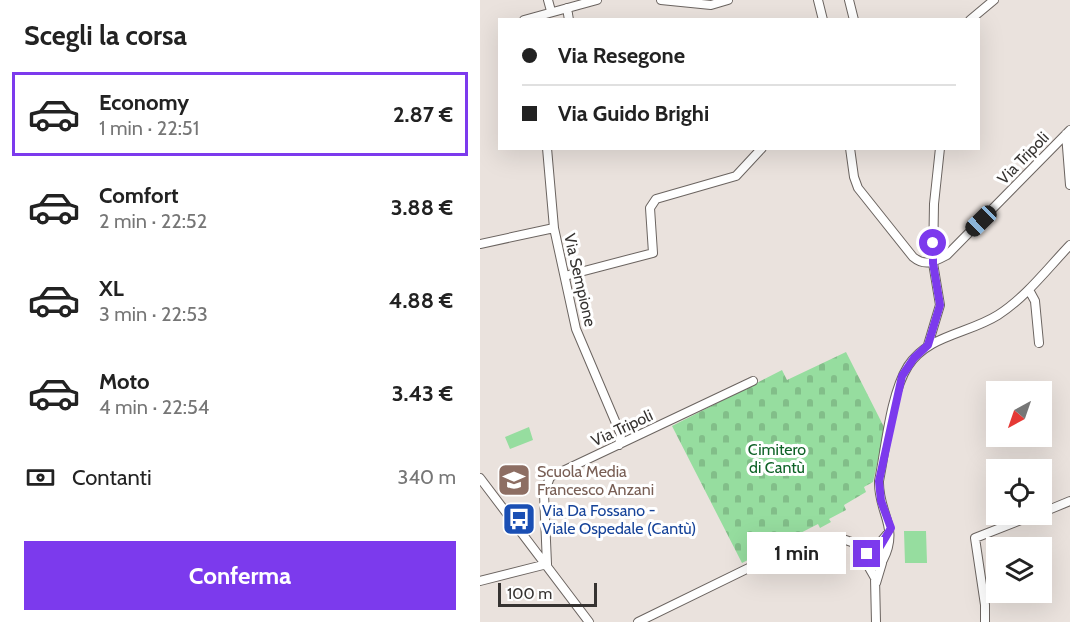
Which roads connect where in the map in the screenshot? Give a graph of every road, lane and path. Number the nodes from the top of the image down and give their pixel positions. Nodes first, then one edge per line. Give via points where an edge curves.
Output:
1 (548, 0) edge
2 (597, 0) edge
3 (664, 0) edge
4 (728, 0) edge
5 (818, 0) edge
6 (849, 0) edge
7 (994, 0) edge
8 (985, 3) edge
9 (567, 8) junction
10 (551, 11) junction
11 (530, 18) edge
12 (569, 18) edge
13 (822, 18) edge
14 (854, 18) edge
15 (972, 18) edge
16 (1068, 132) edge
17 (547, 150) edge
18 (760, 150) edge
19 (850, 150) edge
20 (940, 150) edge
21 (1070, 185) edge
22 (554, 228) junction
23 (480, 244) edge
24 (1070, 245) edge
25 (933, 263) junction
26 (565, 276) junction
27 (1029, 290) junction
28 (1039, 343) dead end
29 (928, 345) junction
30 (753, 381) dead end
31 (619, 445) junction
32 (480, 478) edge
33 (1070, 501) edge
34 (1052, 508) edge
35 (1008, 525) edge
36 (891, 528) junction
37 (851, 542) junction
38 (874, 550) junction
39 (883, 561) junction
40 (547, 564) junction
41 (868, 564) junction
42 (480, 581) edge
43 (875, 585) junction
44 (589, 622) edge
45 (638, 622) edge
46 (876, 622) edge
47 (985, 622) edge

1 - 10 street
2 - 9 street
3 - 4 street via 711,5
5 - 13 street
6 - 14 street
7 - 8 street
8 - 15 street
9 - 10 street
9 - 12 street
10 - 11 street
16 - 21 street
16 - 25 street, Via Tripoli via 947,255
17 - 22 street, Via Sempione
18 - 26 street via 736,176 656,199 650,208 653,253
19 - 25 street via 858,188 918,261
20 - 25 street
22 - 23 street
22 - 26 street, Via Sempione
24 - 27 street
25 - 29 street via 940,305
26 - 31 street, Via Sempione via 576,329 621,435
27 - 28 street via 1035,301
27 - 29 street via 997,315
29 - 36 street via 902,376 881,470 878,491
30 - 31 street, Via Tripoli
31 - 40 street, Via Tripoli via 554,474 546,483
32 - 40 street
33 - 34 street
35 - 47 street via 975,538
36 - 38 street via 885,541
36 - 39 street
37 - 38 street
37 - 41 street
37 - 45 street via 826,537 802,541
38 - 39 street
38 - 41 street via 867,554
39 - 41 street via 878,567
39 - 43 street
40 - 42 street
40 - 44 street
41 - 43 street
43 - 46 street

